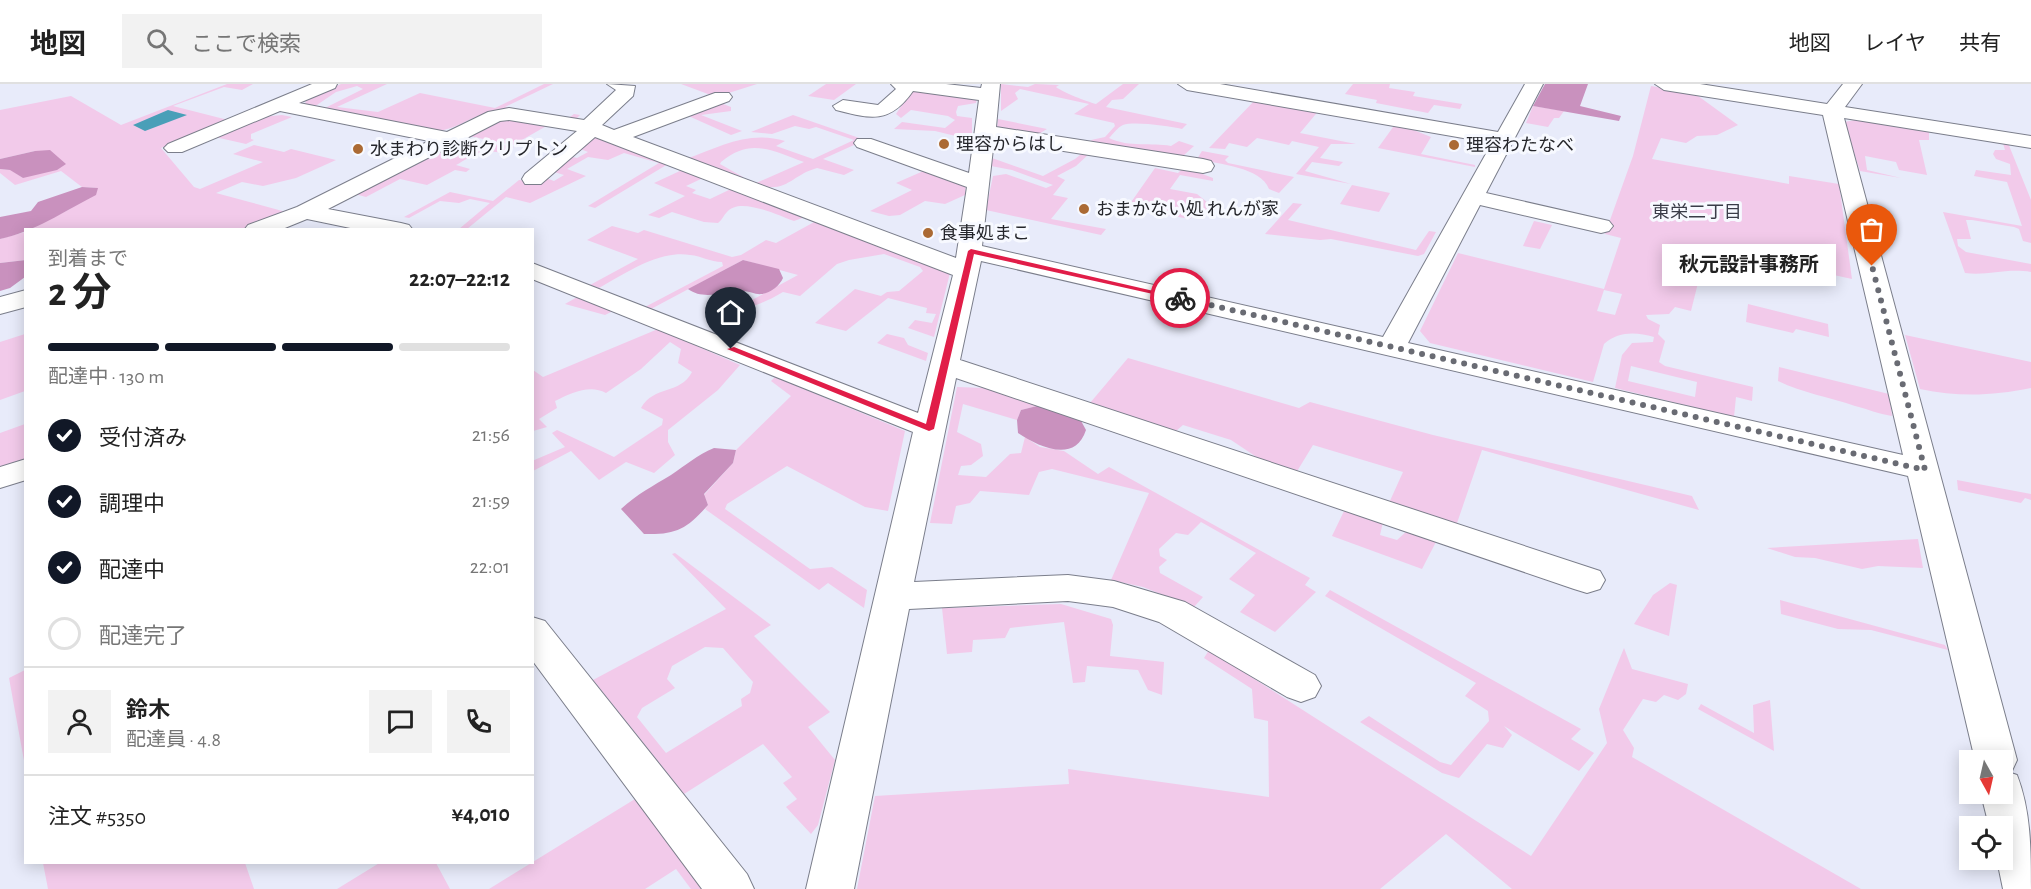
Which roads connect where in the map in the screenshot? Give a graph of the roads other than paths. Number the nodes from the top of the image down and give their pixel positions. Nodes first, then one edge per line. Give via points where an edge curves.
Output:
1 (328, 84) edge
2 (616, 84) edge
3 (1187, 84) edge
4 (1534, 84) edge
5 (1664, 84) edge
6 (1853, 84) edge
7 (904, 85) edge
8 (990, 89) edge
9 (722, 98) dead end
10 (278, 105) junction
11 (843, 106) dead end
12 (1832, 110) junction
13 (598, 131) junction
14 (985, 132) junction
15 (449, 139) junction
16 (1505, 139) junction
17 (2031, 142) edge
18 (864, 143) dead end
19 (175, 148) dead end
20 (1203, 166) dead end
21 (533, 179) dead end
22 (979, 184) junction
23 (1473, 197) junction
24 (305, 212) junction
25 (1601, 226) dead end
26 (261, 228) edge
27 (391, 228) edge
28 (969, 261) junction
29 (534, 271) edge
30 (24, 299) edge
31 (0, 306) edge
32 (1392, 346) junction
33 (945, 365) junction
34 (929, 429) junction
35 (24, 470) edge
36 (1925, 470) junction
37 (0, 478) edge
38 (1587, 580) dead end
39 (894, 596) junction
40 (534, 634) edge
41 (1301, 686) dead end
42 (1994, 750) edge
43 (2006, 804) edge
44 (730, 889) edge
45 (830, 889) edge
46 (2027, 889) edge

1 - 10 street
2 - 13 street via 626,86 626,92
3 - 16 street
4 - 16 street
5 - 12 street
6 - 12 street
7 - 8 street
7 - 11 street via 893,108 886,111
8 - 14 street
9 - 13 street
10 - 15 street
10 - 19 street
12 - 17 street
12 - 36 street
13 - 15 street via 502,114
13 - 21 street
13 - 28 street
14 - 20 street
14 - 22 street
15 - 24 street
16 - 23 street
18 - 22 street
22 - 28 street
23 - 25 street
23 - 32 street
24 - 26 street
24 - 27 street
28 - 32 street
28 - 33 street
29 - 34 street
30 - 31 street
32 - 36 street
33 - 34 street
33 - 38 street
34 - 39 street
35 - 37 street
36 - 42 street
39 - 41 street via 1068,588 1114,594 1172,612
39 - 45 street
40 - 44 street
43 - 46 street

